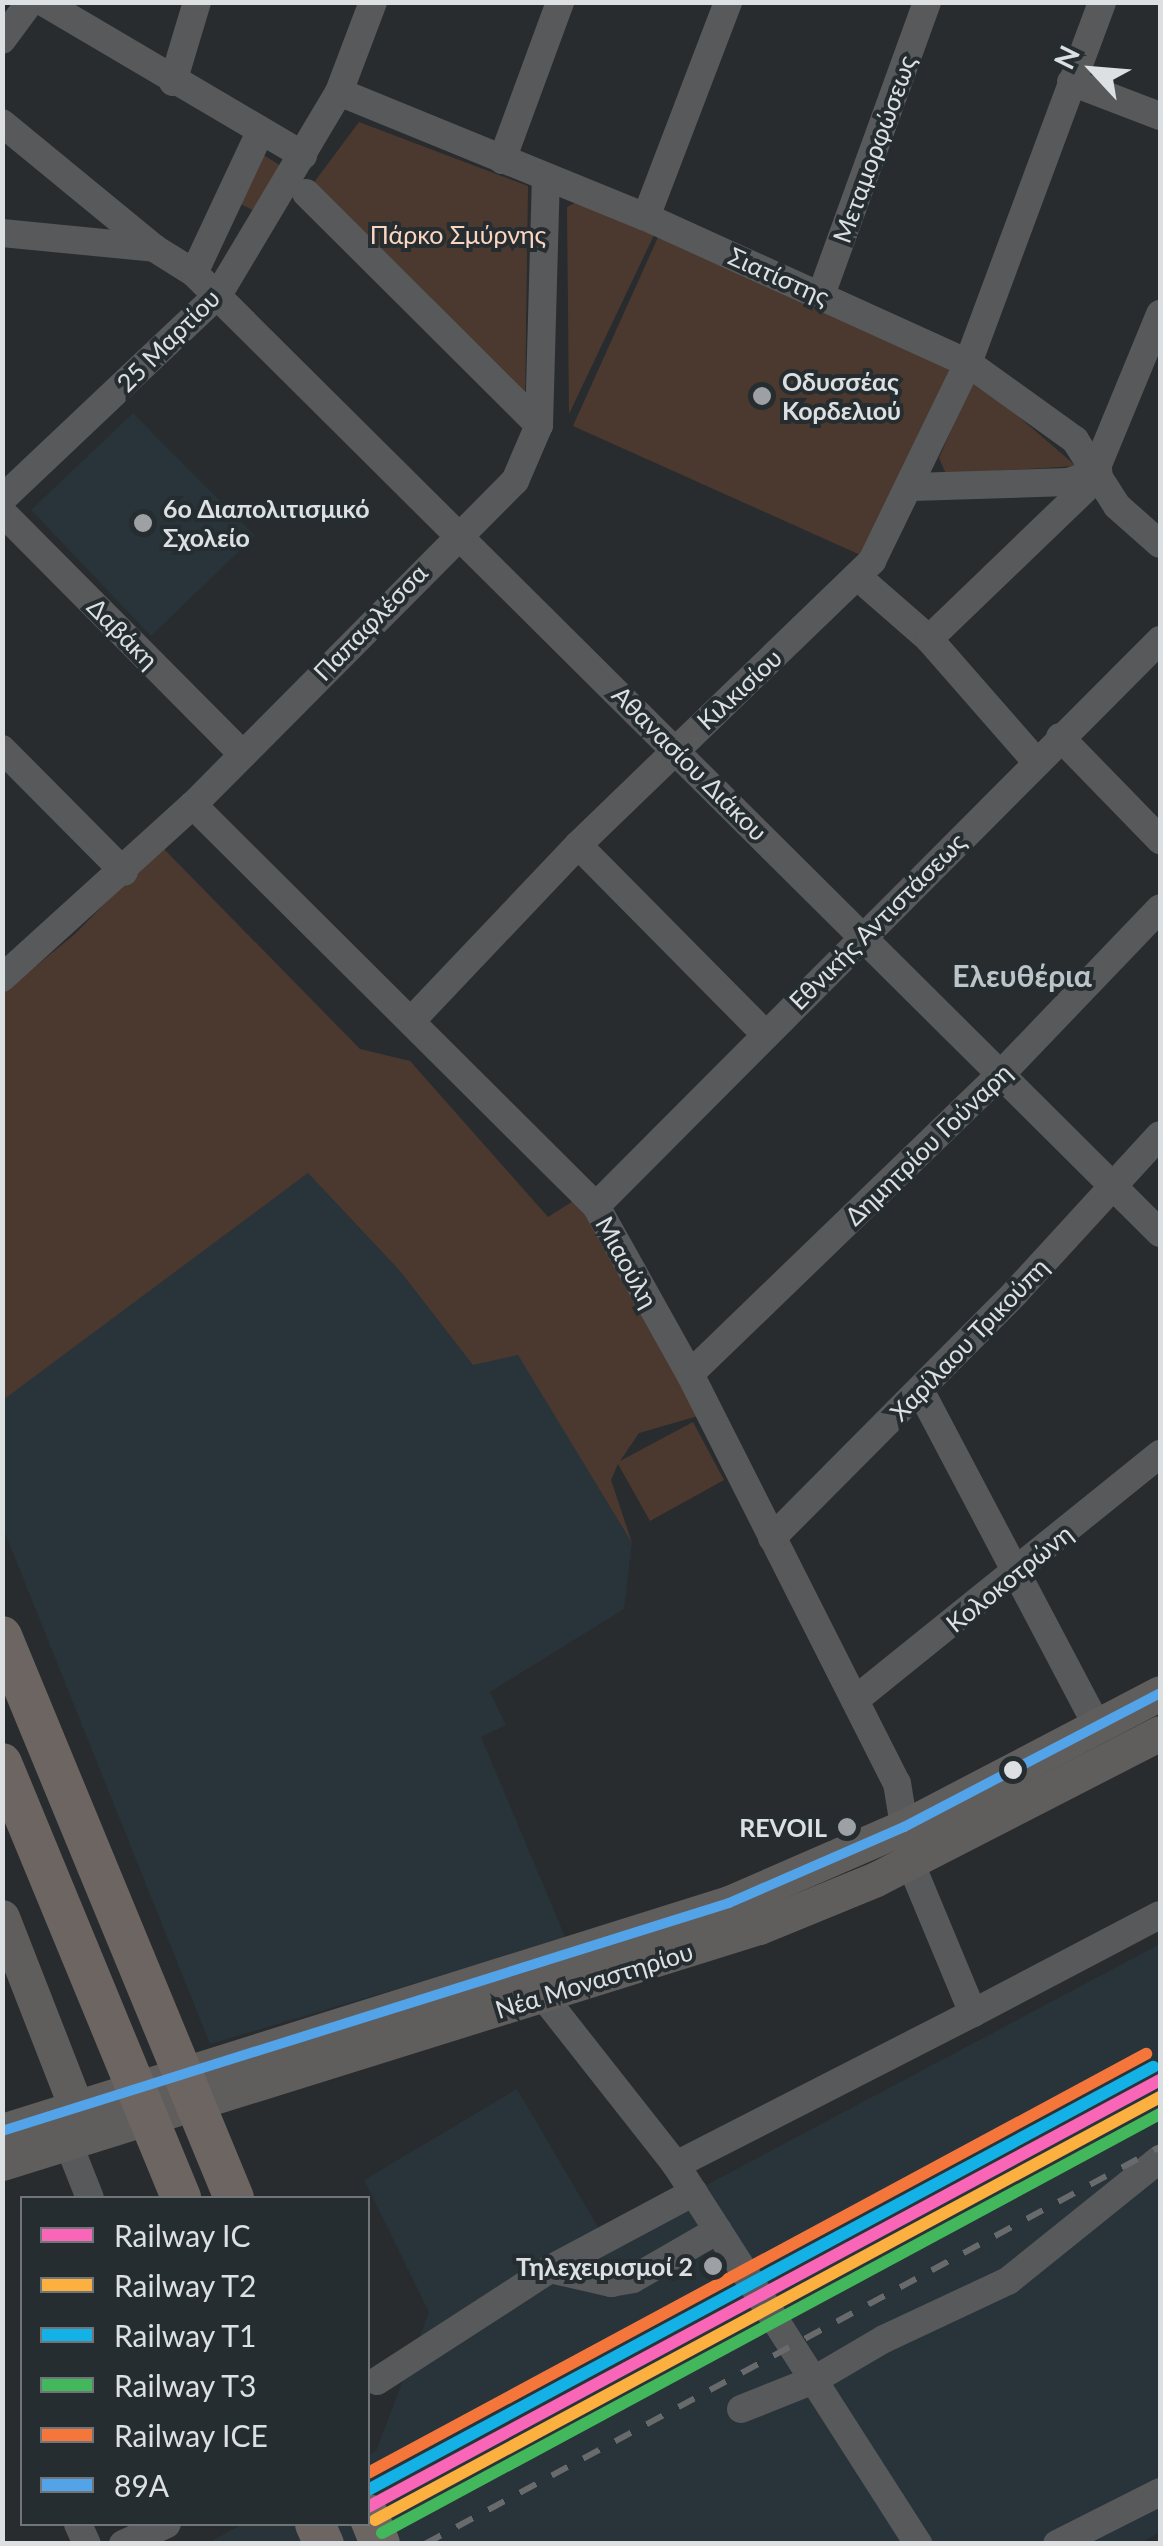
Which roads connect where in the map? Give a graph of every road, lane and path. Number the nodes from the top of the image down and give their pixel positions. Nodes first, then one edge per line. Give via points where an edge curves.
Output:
1 (30, 2) edge
2 (43, 2) edge
3 (197, 2) edge
4 (374, 2) edge
5 (560, 2) edge
6 (728, 2) edge
7 (928, 2) edge
8 (1102, 2) edge
9 (2, 40) edge
10 (173, 82) junction
11 (1072, 82) junction
12 (338, 92) junction
13 (1160, 116) edge
14 (2, 122) edge
15 (260, 132) junction
16 (303, 155) junction
17 (502, 160) junction
18 (546, 178) junction
19 (306, 193) dead end
20 (646, 217) junction
21 (2, 233) edge
22 (154, 248) junction
23 (194, 273) junction
24 (218, 295) junction
25 (821, 295) junction
26 (1160, 314) edge
27 (968, 363) junction
28 (539, 425) junction
29 (1098, 472) junction
30 (912, 487) junction
31 (2, 499) edge
32 (2, 512) edge
33 (458, 532) junction
34 (1160, 544) edge
35 (858, 577) junction
36 (928, 640) junction
37 (1160, 640) edge
38 (1060, 736) junction
39 (676, 748) junction
40 (2, 749) edge
41 (243, 755) junction
42 (1035, 760) junction
43 (194, 805) junction
44 (1160, 840) edge
45 (578, 845) junction
46 (124, 872) junction
47 (1160, 908) edge
48 (864, 935) junction
49 (2, 978) edge
50 (413, 1020) junction
51 (764, 1034) junction
52 (1002, 1074) junction
53 (1160, 1135) edge
54 (1115, 1187) junction
55 (596, 1206) junction
56 (1160, 1233) edge
57 (690, 1374) junction
58 (920, 1390) junction
59 (1160, 1454) edge
60 (772, 1538) junction
61 (1019, 1572) junction
62 (2, 1636) edge
63 (1160, 1693) edge
64 (855, 1700) junction
65 (1098, 1726) junction
66 (1160, 1733) edge
67 (2, 1763) edge
68 (904, 1828) junction
69 (910, 1862) junction
70 (1160, 1914) edge
71 (2, 1917) edge
72 (543, 1996) junction
73 (973, 2012) junction
74 (75, 2104) junction
75 (2, 2131) edge
76 (68, 2140) junction
77 (1160, 2159) edge
78 (2, 2163) edge
79 (676, 2166) junction
80 (694, 2192) junction
81 (89, 2196) edge
82 (180, 2196) edge
83 (233, 2196) edge
84 (718, 2230) junction
85 (550, 2269) junction
86 (814, 2380) junction
87 (377, 2381) dead end
88 (741, 2410) dead end
89 (1160, 2492) edge
90 (370, 2519) edge
91 (162, 2526) edge
92 (122, 2544) edge
93 (380, 2544) edge
94 (918, 2544) edge
95 (1057, 2544) edge

1 - 9 street
2 - 10 street
3 - 10 street
4 - 12 street, 25 Μαρτίου
5 - 17 street
6 - 20 street
7 - 25 street, Μεταμορφώσεως
8 - 11 street, Κιλκισίου
10 - 15 street
11 - 13 street
11 - 27 street, Κιλκισίου
12 - 16 street, 25 Μαρτίου
12 - 17 street, Σιατίστης
14 - 22 street, Αθανασίου Διάκου
15 - 16 street
15 - 23 street
16 - 24 street, 25 Μαρτίου
17 - 18 street, Σιατίστης
18 - 20 street, Σιατίστης
18 - 28 street, Παπαφλέσσα
19 - 28 street
20 - 25 street, Σιατίστης
21 - 22 street
22 - 23 street, Αθανασίου Διάκου
23 - 24 street, Αθανασίου Διάκου
24 - 31 street, 25 Μαρτίου
24 - 33 street, Αθανασίου Διάκου
25 - 27 street, Σιατίστης
26 - 29 street
27 - 29 street, Σιατίστης via 1068,433
27 - 30 street, Κιλκισίου
28 - 33 street, Παπαφλέσσα via 515,481
29 - 30 street via 1068,482
29 - 34 street, Σιατίστης via 1117,506
29 - 36 street
30 - 35 street, Κιλκισίου
32 - 41 street, Δαβάκη
33 - 39 street, Αθανασίου Διάκου
33 - 41 street, Παπαφλέσσα
35 - 36 street
35 - 39 street, Κιλκισίου
36 - 42 street
37 - 38 street, Εθνικής Αντιστάσεως
38 - 42 street, Εθνικής Αντιστάσεως
38 - 44 street
39 - 45 street, Κιλκισίου
39 - 48 street, Αθανασίου Διάκου
40 - 46 street
41 - 43 street, Παπαφλέσσα
42 - 48 street, Εθνικής Αντιστάσεως
43 - 46 street, Παπαφλέσσα
43 - 50 street, Μιαούλη
45 - 50 street, Κιλκισίου
45 - 51 street
46 - 49 street, Παπαφλέσσα
47 - 52 street, Δημητρίου Γούναρη
48 - 51 street, Εθνικής Αντιστάσεως
48 - 52 street, Αθανασίου Διάκου
50 - 55 street, Μιαούλη
51 - 55 street, Εθνικής Αντιστάσεως
52 - 54 street, Αθανασίου Διάκου
52 - 57 street, Δημητρίου Γούναρη
53 - 54 street, Χαρίλαου Τρικούπη
54 - 56 street, Αθανασίου Διάκου
54 - 58 street, Χαρίλαου Τρικούπη
55 - 57 street, Μιαούλη
57 - 60 street, Μιαούλη
58 - 60 street, Χαρίλαου Τρικούπη
58 - 61 street
59 - 61 street, Κολοκοτρώνη
60 - 64 street, Μιαούλη
61 - 64 street, Κολοκοτρώνη
61 - 65 street
62 - 83 highway
63 - 65 main road, Νέα Μοναστηρίου
64 - 68 street, Μιαούλη via 900,1790
65 - 68 main road, Νέα Μοναστηρίου
66 - 69 main road, Νέα Μοναστηρίου
67 - 82 highway
68 - 69 street, Μιαούλη
68 - 74 main road, Νέα Μοναστηρίου via 672,1922
69 - 72 main road, Νέα Μοναστηρίου via 759,1927
69 - 73 street, Μιαούλη
70 - 73 street
71 - 74 main road
72 - 76 main road, Νέα Μοναστηρίου
72 - 79 street
73 - 79 street
74 - 75 main road, Νέα Μοναστηρίου
76 - 78 main road, Νέα Μοναστηρίου
76 - 81 street
77 - 86 street via 1008,2282 884,2339
79 - 80 street
80 - 84 street
80 - 85 street
84 - 85 street via 633,2280 611,2283
84 - 86 street
85 - 87 street
86 - 88 street
86 - 94 street
89 - 95 street
90 - 93 highway
91 - 92 street

